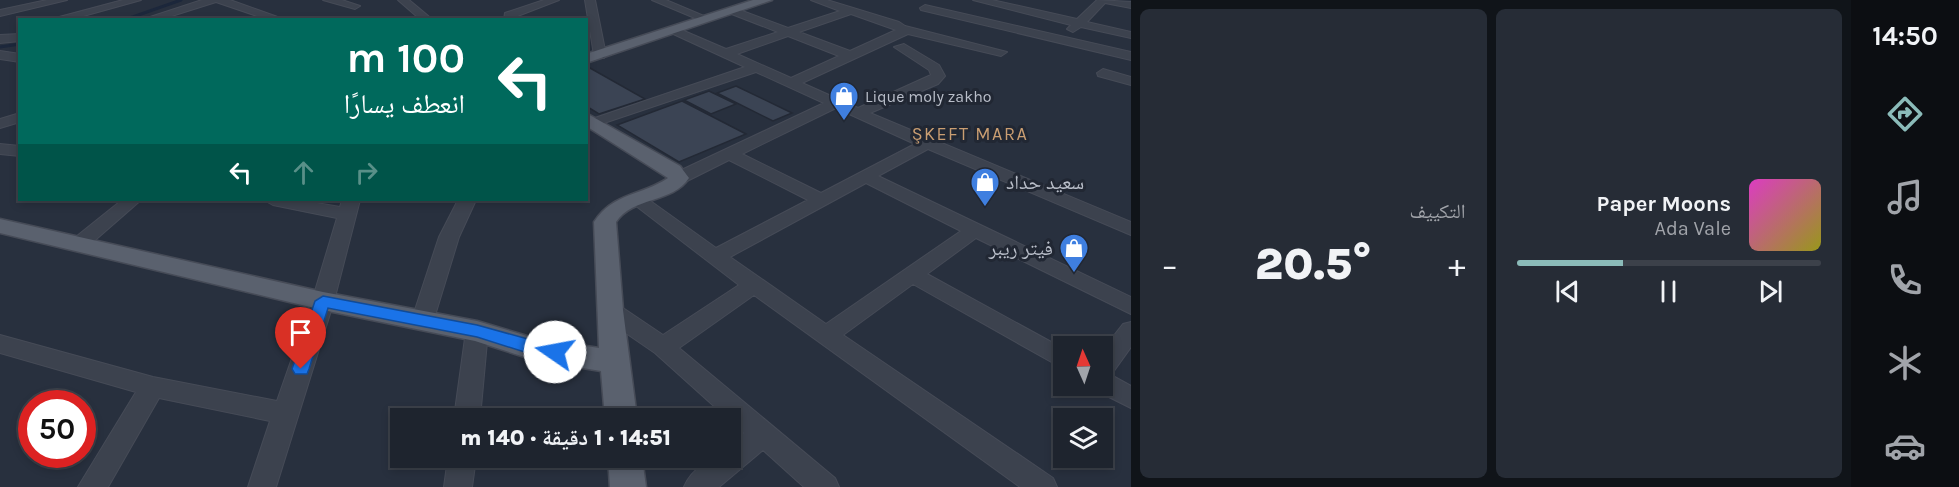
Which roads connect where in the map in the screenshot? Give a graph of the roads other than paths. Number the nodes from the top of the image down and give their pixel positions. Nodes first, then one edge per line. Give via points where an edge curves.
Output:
1 (136, 0) edge
2 (213, 0) edge
3 (220, 0) edge
4 (258, 0) edge
5 (328, 0) edge
6 (403, 0) edge
7 (554, 0) edge
8 (590, 0) edge
9 (766, 0) edge
10 (816, 0) edge
11 (938, 0) edge
12 (978, 0) edge
13 (1023, 0) edge
14 (1104, 0) edge
15 (58, 1) edge
16 (662, 1) edge
17 (1131, 5) edge
18 (241, 6) junction
19 (355, 6) dead end
20 (1013, 8) junction
21 (733, 10) junction
22 (4, 11) edge
23 (849, 11) junction
24 (86, 17) edge
25 (153, 18) edge
26 (275, 18) edge
27 (426, 18) edge
28 (510, 18) edge
29 (706, 19) junction
30 (909, 19) junction
31 (1078, 23) junction
32 (673, 30) junction
33 (789, 32) junction
34 (1131, 35) edge
35 (18, 37) edge
36 (0, 39) edge
37 (1062, 40) junction
38 (900, 47) dead end
39 (1001, 52) dead end
40 (728, 54) junction
41 (0, 55) edge
42 (851, 56) junction
43 (1131, 56) edge
44 (593, 57) edge
45 (18, 58) edge
46 (755, 68) junction
47 (1103, 73) dead end
48 (1131, 81) edge
49 (790, 83) junction
50 (835, 103) junction
51 (858, 113) junction
52 (18, 118) edge
53 (590, 120) edge
54 (0, 124) edge
55 (928, 143) junction
56 (0, 149) edge
57 (18, 151) edge
58 (729, 154) junction
59 (866, 177) junction
60 (679, 178) junction
61 (636, 199) junction
62 (822, 200) junction
63 (131, 201) edge
64 (284, 201) edge
65 (467, 201) edge
66 (349, 207) edge
67 (0, 226) edge
68 (1131, 229) edge
69 (975, 230) junction
70 (79, 244) junction
71 (716, 257) junction
72 (912, 274) junction
73 (754, 285) junction
74 (323, 301) junction
75 (1131, 306) edge
76 (609, 310) junction
77 (422, 322) junction
78 (1131, 330) edge
79 (477, 331) junction
80 (826, 335) junction
81 (0, 344) edge
82 (663, 346) junction
83 (1053, 354) edge
84 (1113, 354) edge
85 (615, 362) junction
86 (153, 387) junction
87 (1113, 388) edge
88 (1131, 398) edge
89 (468, 408) edge
90 (620, 408) edge
91 (286, 414) junction
92 (764, 433) junction
93 (461, 468) edge
94 (626, 468) edge
95 (1032, 484) edge
96 (92, 487) edge
97 (262, 487) edge
98 (458, 487) edge
99 (628, 487) edge
100 (698, 487) edge
101 (825, 487) edge

1 - 24 street
2 - 25 street
3 - 18 street
4 - 18 street
5 - 19 street
6 - 27 street
7 - 28 street via 509,15
8 - 44 street
9 - 21 main road
10 - 23 street
11 - 30 street
12 - 20 street
13 - 20 street
14 - 17 street
14 - 31 street
15 - 22 street
15 - 24 street
16 - 29 street
18 - 26 street
20 - 31 street
21 - 29 main road
21 - 33 street
23 - 30 street
23 - 33 street
29 - 32 main road
30 - 37 street
30 - 39 street
30 - 42 street via 902,33
31 - 34 street
31 - 37 street
32 - 40 street
32 - 44 main road
33 - 40 street
33 - 42 street
35 - 36 street
37 - 43 street
38 - 51 street via 934,68 938,76
40 - 46 street
41 - 45 street
42 - 49 street
46 - 49 street
46 - 53 street
47 - 48 street
49 - 50 street
50 - 51 street
50 - 58 street
51 - 55 street
52 - 54 street
53 - 60 main road via 673,170
55 - 59 street
55 - 68 street
56 - 57 street
58 - 60 street
58 - 62 street
59 - 62 street
59 - 69 street
60 - 61 main road via 675,184
61 - 71 street
61 - 76 main road via 616,210 605,222
62 - 71 street
63 - 70 street
64 - 66 street
65 - 77 street via 450,237
66 - 74 street
67 - 70 main road
69 - 72 street
69 - 75 street
70 - 74 main road
71 - 73 street
72 - 80 street
72 - 83 street
73 - 80 street
73 - 82 street
74 - 77 main road
74 - 91 street
76 - 82 street
76 - 85 main road
77 - 79 main road
78 - 84 street
79 - 85 main road via 534,349
79 - 89 street
80 - 95 street
81 - 86 street
82 - 92 street
85 - 90 main road
86 - 91 street
86 - 96 street
87 - 88 street
91 - 97 street
92 - 100 street
92 - 101 street
93 - 98 street
94 - 99 main road

